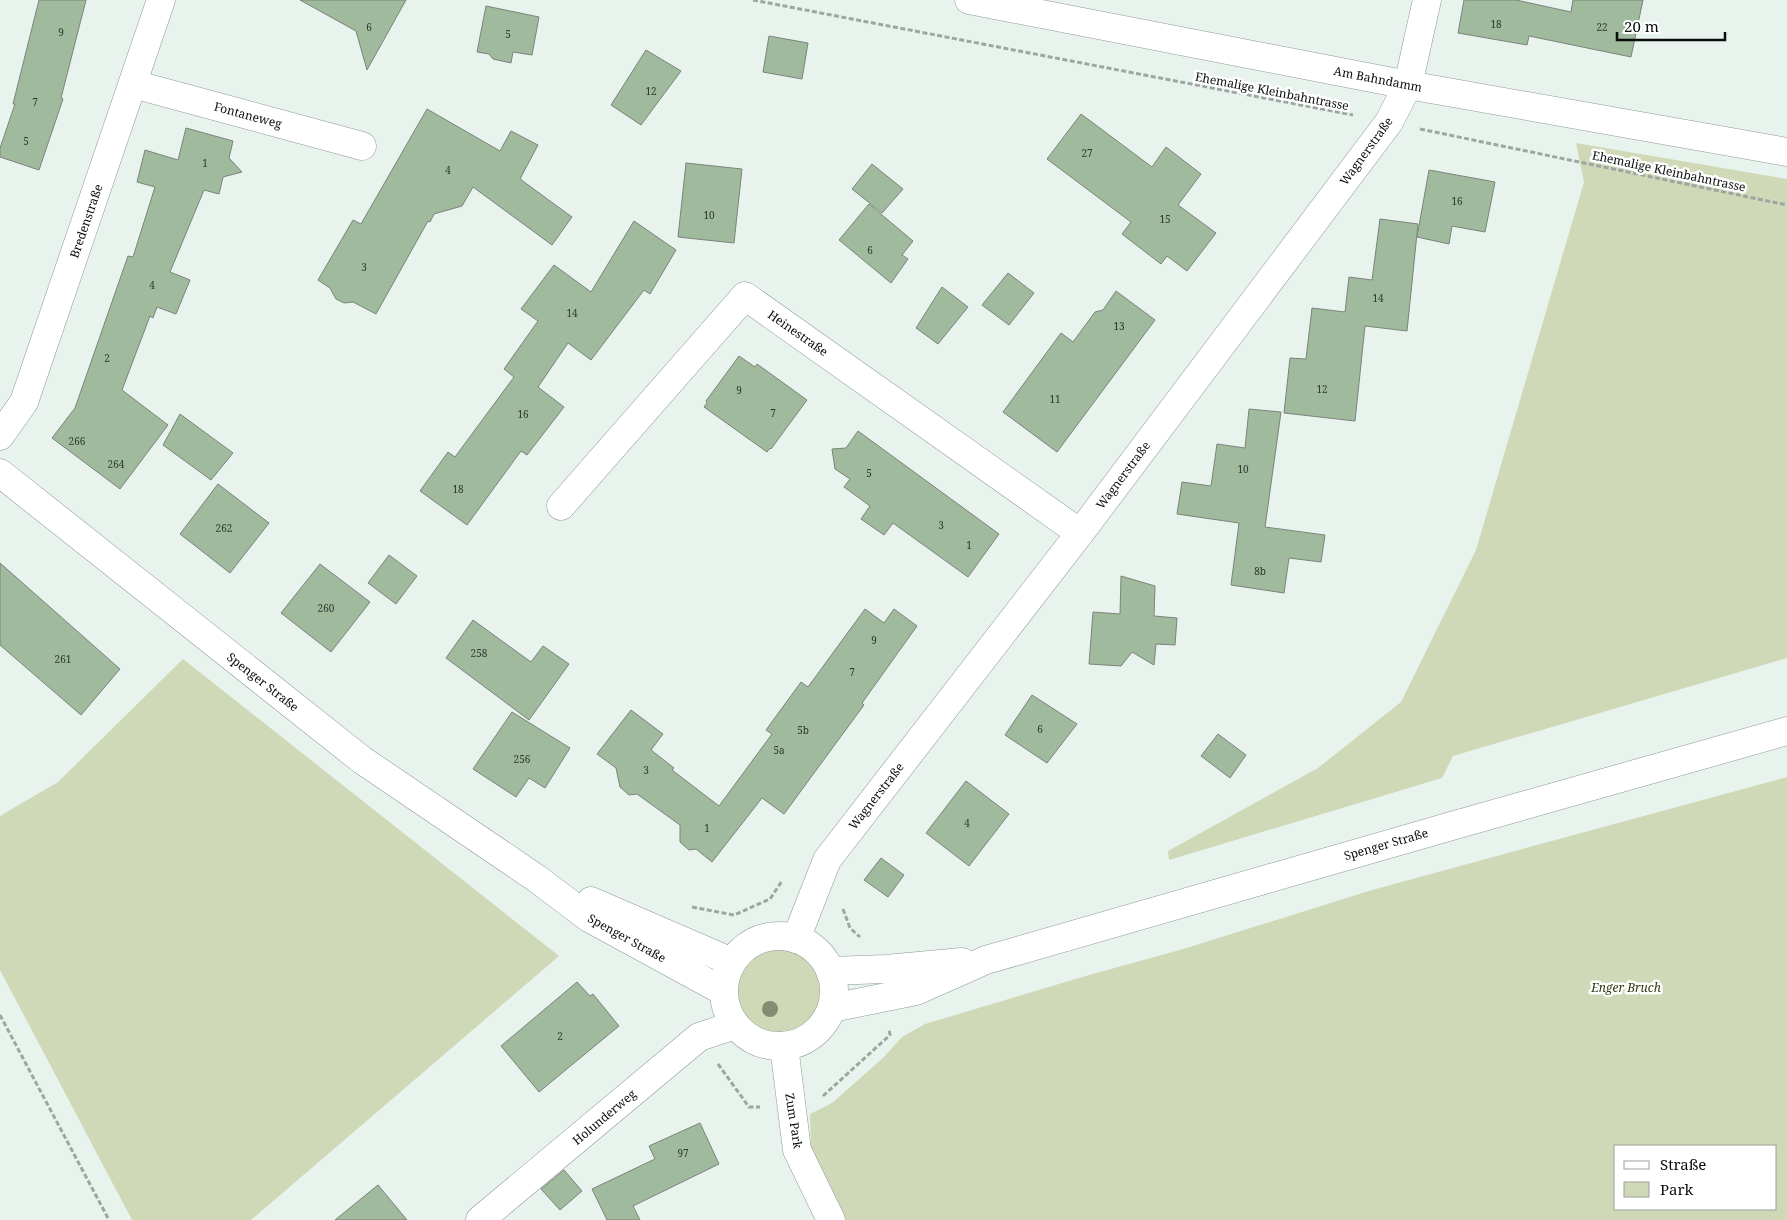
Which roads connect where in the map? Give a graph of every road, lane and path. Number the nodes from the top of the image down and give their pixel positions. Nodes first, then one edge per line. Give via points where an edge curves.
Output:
1 (161, 0) edge
2 (753, 0) edge
3 (969, 0) edge
4 (1427, 0) edge
5 (133, 84) junction
6 (1408, 86) junction
7 (1389, 122) junction
8 (362, 146) dead end
9 (1787, 152) edge
10 (1787, 205) edge
11 (0, 436) edge
12 (0, 473) edge
13 (561, 506) dead end
14 (1080, 532) junction
15 (1787, 731) edge
16 (536, 878) junction
17 (796, 939) junction
18 (986, 960) junction
19 (732, 962) junction
20 (830, 971) junction
21 (723, 991) junction
22 (888, 997) junction
23 (832, 1008) junction
24 (0, 1015) edge
25 (735, 1025) junction
26 (784, 1046) junction
27 (792, 1107) junction
28 (110, 1220) edge
29 (480, 1220) edge
30 (831, 1220) edge

1 - 5 street, Bredenstraße
2 - 7 path, Ehemalige Kleinbahntrasse
3 - 6 street, Am Bahndamm
4 - 6 street, Wagnerstraße
5 - 8 street, Fontaneweg
5 - 11 street, Bredenstraße via 24,402
6 - 7 street, Wagnerstraße
6 - 9 street, Am Bahndamm
7 - 10 path, Ehemalige Kleinbahntrasse
7 - 14 street, Wagnerstraße
12 - 16 street, Spenger Straße via 362,760
13 - 14 street, Heinestraße via 745,296
14 - 17 street, Wagnerstraße via 827,860
15 - 18 street, Spenger Straße
16 - 19 street, Spenger Straße
16 - 21 street, Spenger Straße via 588,918
17 - 19 street via 781,936 762,938 739,953
17 - 20 street via 817,951
18 - 20 street, Spenger Straße
18 - 22 street, Spenger Straße via 916,991
19 - 21 street
20 - 23 street via 834,990
21 - 25 street via 725,1006
22 - 23 street, Spenger Straße
22 - 27 path via 890,1035 818,1102
23 - 26 street via 817,1031 801,1042
24 - 28 path
25 - 26 street via 757,1042
25 - 29 street, Holunderweg via 699,1037
26 - 27 street, Zum Park
27 - 30 street, Zum Park via 797,1150

